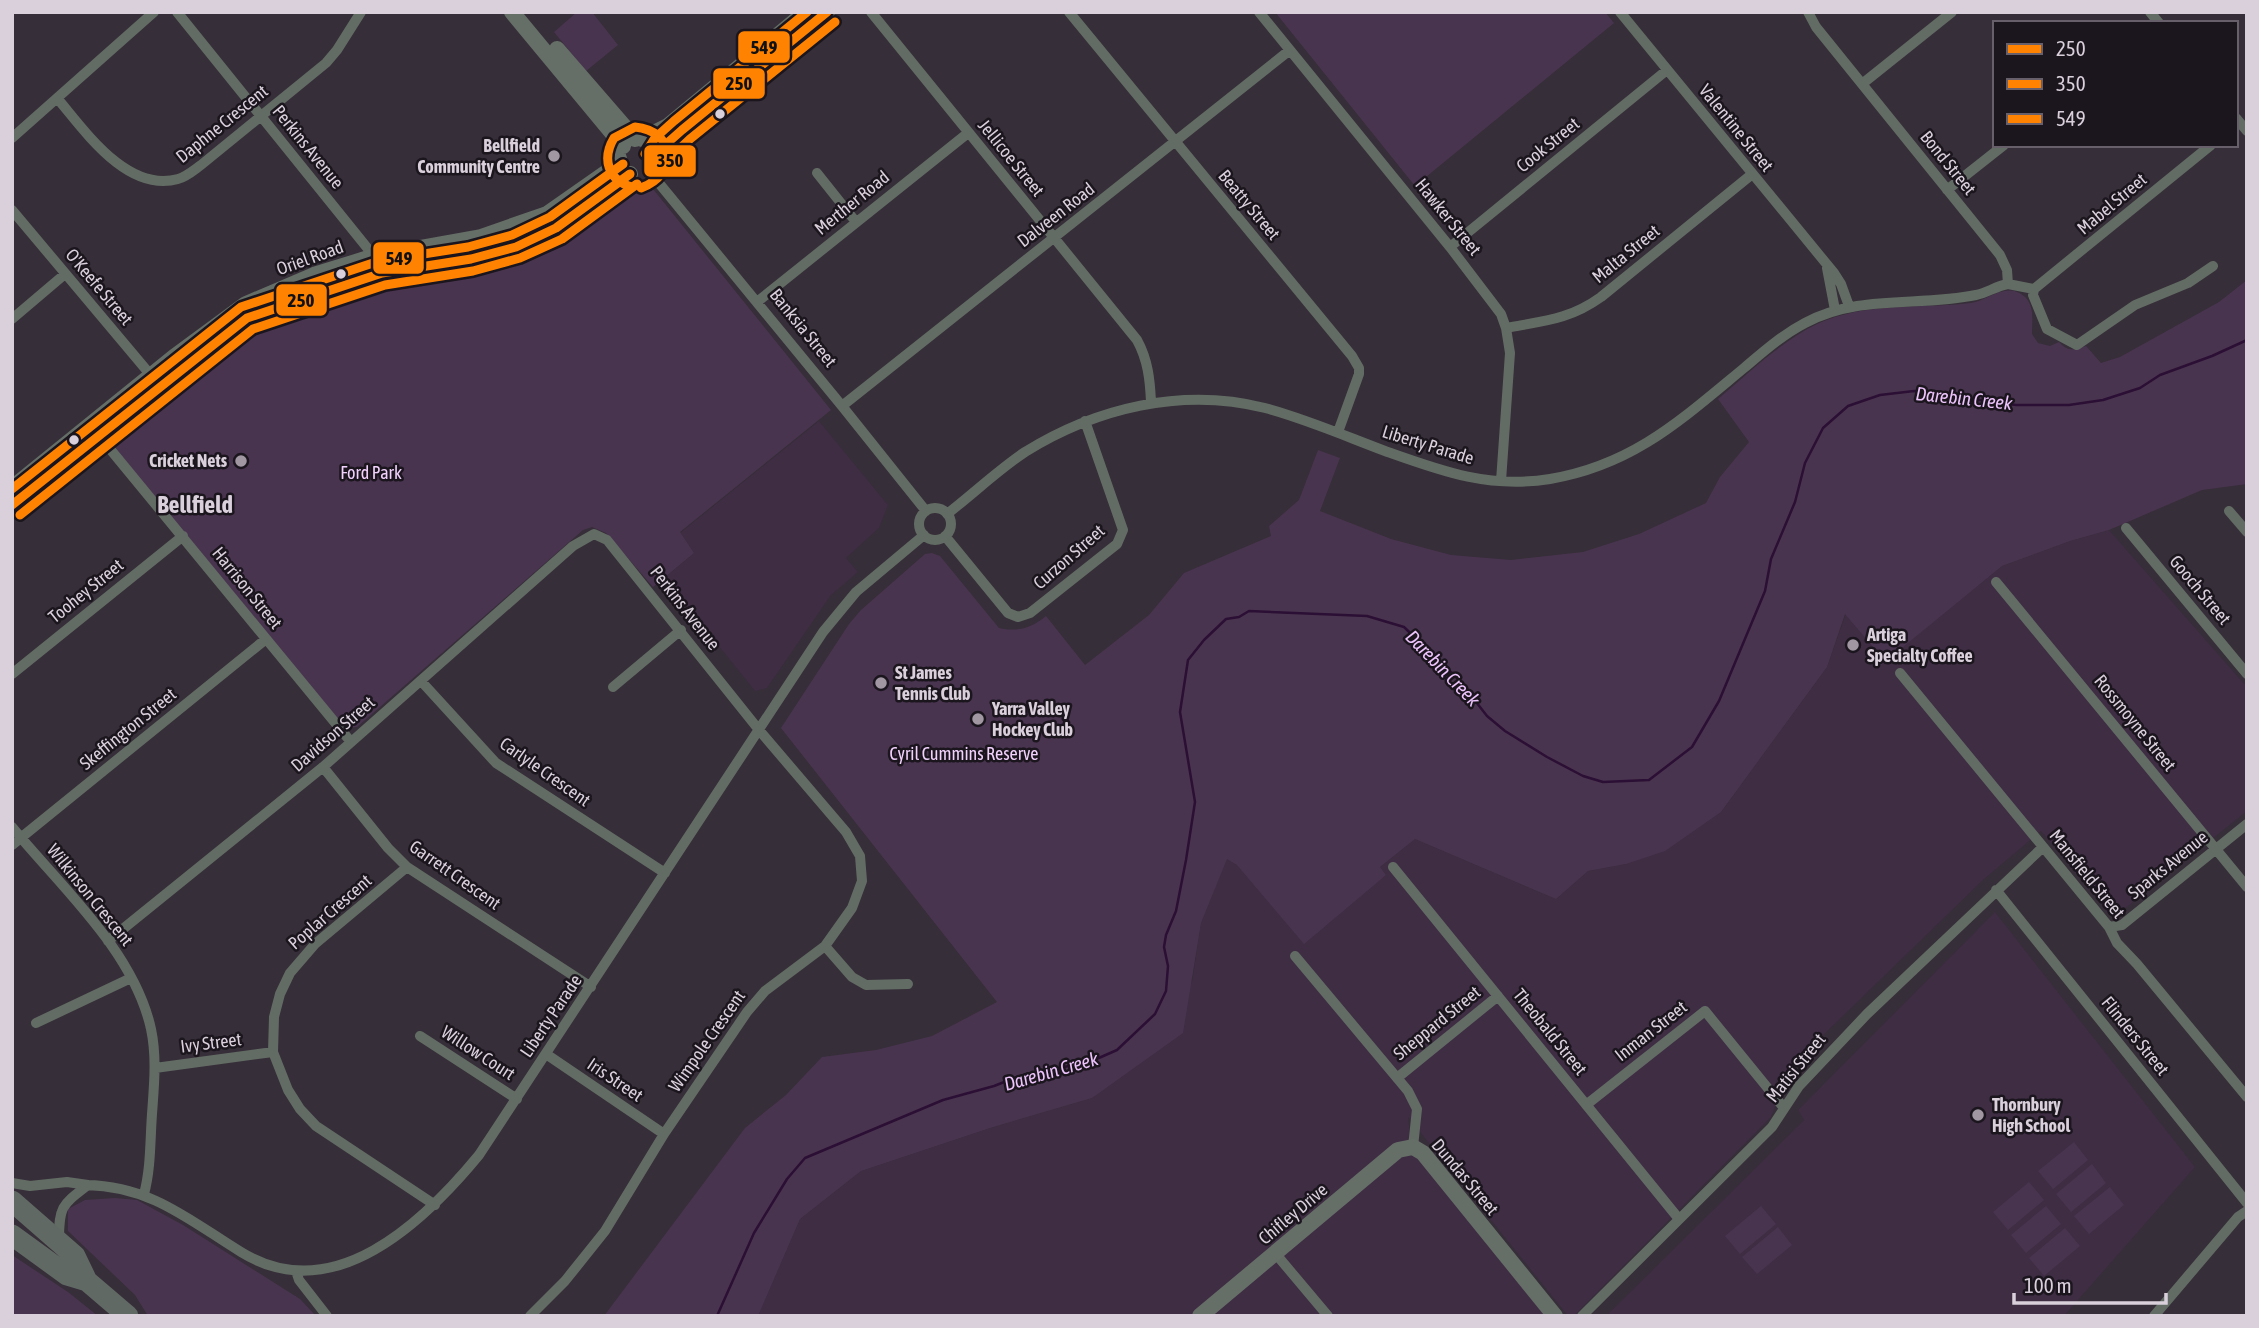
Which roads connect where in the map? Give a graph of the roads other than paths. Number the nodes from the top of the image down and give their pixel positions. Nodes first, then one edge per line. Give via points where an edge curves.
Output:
1 (154, 12) edge
2 (177, 12) edge
3 (361, 12) edge
4 (512, 12) edge
5 (527, 12) edge
6 (806, 12) edge
7 (827, 12) edge
8 (871, 12) edge
9 (1069, 12) edge
10 (1259, 12) edge
11 (1808, 12) edge
12 (1952, 12) edge
13 (1625, 14) edge
14 (1290, 50) junction
15 (561, 63) junction
16 (1667, 70) junction
17 (1862, 84) junction
18 (57, 98) junction
19 (260, 115) junction
20 (968, 133) junction
21 (12, 138) edge
22 (1176, 143) junction
23 (630, 146) junction
24 (2001, 147) edge
25 (2209, 147) edge
26 (652, 166) junction
27 (817, 173) dead end
28 (630, 174) junction
29 (1751, 174) junction
30 (1947, 190) junction
31 (12, 210) edge
32 (856, 222) junction
33 (1054, 239) junction
34 (1450, 247) junction
35 (375, 256) junction
36 (1826, 266) junction
37 (2213, 266) dead end
38 (382, 273) junction
39 (65, 274) junction
40 (2008, 284) junction
41 (2034, 289) junction
42 (757, 302) junction
43 (1849, 306) junction
44 (1835, 310) junction
45 (12, 319) edge
46 (1506, 328) junction
47 (156, 381) junction
48 (1151, 402) junction
49 (842, 405) junction
50 (1085, 421) junction
51 (95, 430) junction
52 (1338, 432) junction
53 (1501, 481) junction
54 (12, 488) edge
55 (12, 505) edge
56 (926, 511) junction
57 (2230, 511) dead end
58 (947, 514) junction
59 (2126, 528) dead end
60 (2247, 532) edge
61 (924, 535) junction
62 (183, 536) junction
63 (945, 536) junction
64 (573, 546) joint
65 (1996, 582) dead end
66 (681, 630) junction
67 (266, 639) junction
68 (1899, 673) dead end
69 (12, 674) edge
70 (2247, 674) edge
71 (421, 681) junction
72 (613, 687) dead end
73 (758, 730) junction
74 (351, 742) junction
75 (323, 767) junction
76 (2247, 824) edge
77 (12, 827) edge
78 (17, 842) edge
79 (2043, 847) junction
80 (2216, 849) junction
81 (407, 867) junction
82 (1393, 867) dead end
83 (665, 873) junction
84 (2247, 887) edge
85 (1996, 890) junction
86 (2109, 927) junction
87 (108, 941) junction
88 (825, 946) junction
89 (1295, 956) dead end
90 (131, 978) junction
91 (908, 984) dead end
92 (591, 987) junction
93 (1498, 996) junction
94 (36, 1023) dead end
95 (420, 1036) dead end
96 (272, 1052) junction
97 (546, 1054) junction
98 (155, 1068) junction
99 (1397, 1078) junction
100 (2247, 1097) edge
101 (517, 1098) junction
102 (1586, 1105) junction
103 (1784, 1108) junction
104 (664, 1134) junction
105 (1413, 1147) junction
106 (12, 1183) edge
107 (86, 1185) junction
108 (144, 1194) junction
109 (12, 1201) edge
110 (2247, 1203) edge
111 (435, 1205) junction
112 (2247, 1211) edge
113 (1679, 1219) junction
114 (12, 1235) edge
115 (59, 1243) junction
116 (1275, 1253) junction
117 (296, 1271) junction
118 (87, 1281) junction
119 (128, 1316) edge
120 (327, 1316) edge
121 (530, 1316) edge
122 (1200, 1316) edge
123 (1328, 1316) edge
124 (1555, 1316) edge
125 (1582, 1316) edge
126 (2154, 1316) edge

1 - 18 street
2 - 19 street, Perkins Avenue
3 - 19 street, Daphne Crescent via 331,58
4 - 15 main road
5 - 15 main road
6 - 23 main road, Oriel Road via 668,125
7 - 26 main road via 682,130 664,146
8 - 20 street, Jellicoe Street
9 - 22 street, Beatty Street
10 - 14 street, Hawker Street
11 - 17 street, Bond Street
12 - 17 street
13 - 16 street, Valentine Street
14 - 22 street, Dalveen Road
14 - 34 street, Hawker Street
15 - 23 main road
16 - 29 street, Valentine Street
16 - 34 street, Cook Street
17 - 30 street, Bond Street
18 - 19 street, Daphne Crescent via 118,166 169,181 201,165
18 - 21 street
19 - 35 street, Perkins Avenue
20 - 32 street, Merther Road
20 - 33 street, Jellicoe Street
22 - 33 street, Dalveen Road
22 - 52 street, Beatty Street via 1359,368
23 - 26 main road via 653,147
23 - 28 main road via 621,165
23 - 35 main road, Oriel Road via 607,172 547,214 481,237
24 - 30 street
25 - 41 street, Mabel Street
26 - 28 main road via 637,176
26 - 42 street, Banksia Street
27 - 32 street
28 - 38 main road, Oriel Road via 556,228 516,247
29 - 36 street, Valentine Street
29 - 46 street, Malta Street via 1592,304 1556,320
30 - 40 street, Bond Street via 2000,255
31 - 39 street, O'Keefe Street
32 - 42 street, Merther Road
33 - 48 street, Jellicoe Street via 1143,350
33 - 49 street, Dalveen Road
34 - 46 street, Hawker Street via 1490,298
35 - 38 street, Perkins Avenue
35 - 47 main road, Oriel Road via 246,304
36 - 43 street, Valentine Street via 1841,284
36 - 44 street, Valentine Street
37 - 41 street via 2188,283 2135,305 2077,345 2047,329
38 - 47 main road, Oriel Road via 247,318
39 - 45 street
39 - 47 street, O'Keefe Street
40 - 41 street
40 - 43 street, Liberty Parade via 1975,295
42 - 49 street, Banksia Street
43 - 44 street, Liberty Parade
44 - 53 street, Liberty Parade via 1793,330 1674,426 1636,450 1574,474
46 - 53 street, Hawker Street via 1510,353
47 - 51 main road, Oriel Road
48 - 50 street, Liberty Parade
48 - 52 street, Liberty Parade via 1238,403
49 - 56 street, Banksia Street
50 - 58 street, Liberty Parade via 1023,453
50 - 63 street, Curzon Street via 1123,530 1117,544 1030,613 1018,617 1008,613
51 - 54 main road, Oriel Road
51 - 55 main road, Oriel Road
51 - 62 street, Harrison Street
52 - 53 street, Liberty Parade via 1429,468
56 - 58 street via 939,509
56 - 61 street via 919,525
57 - 60 street
58 - 63 street via 951,524
59 - 70 street, Gooch Street
61 - 63 street via 934,540
61 - 73 street, Liberty Parade via 839,610
62 - 67 street, Harrison Street
62 - 69 street, Toohey Street
64 - 66 street, Perkins Avenue via 594,534 607,540
64 - 71 street, Davidson Street
65 - 80 street, Rossmoyne Street
66 - 72 street
66 - 73 street, Perkins Avenue
67 - 74 street, Harrison Street
67 - 78 street, Skeffington Street
68 - 79 street, Mansfield Street
71 - 74 street, Davidson Street
71 - 83 street, Carlyle Crescent via 496,763
73 - 83 street, Liberty Parade
73 - 88 street, Wimpole Crescent via 846,832 860,856 862,881 852,908
74 - 75 street, Davidson Street
75 - 81 street, Garrett Crescent
75 - 87 street, Davidson Street
76 - 80 street, Sparks Avenue
77 - 78 street, Wilkinson Crescent
78 - 87 street, Wilkinson Crescent
79 - 85 street, Matisi Street
79 - 86 street, Mansfield Street
80 - 84 street, Rossmoyne Street
80 - 86 street, Sparks Avenue via 2122,926
81 - 92 street, Garrett Crescent
81 - 96 street, Poplar Crescent via 315,944 290,973 274,1017
82 - 93 street, Theobald Street
83 - 92 street, Liberty Parade
85 - 103 street, Matisi Street via 1843,1039
85 - 110 street, Flinders Street
86 - 100 street, Mansfield Street via 2117,943
87 - 90 street, Wilkinson Crescent
88 - 91 street via 852,977 866,985
88 - 104 street, Wimpole Crescent via 765,991 747,1012
89 - 99 street, Dundas Street
90 - 94 street
90 - 98 street, Wilkinson Crescent via 151,1030
92 - 97 street, Liberty Parade
93 - 99 street, Sheppard Street
93 - 102 street, Theobald Street
95 - 101 street, Willow Court
96 - 98 street, Ivy Street
96 - 111 street, Poplar Crescent via 288,1090 316,1126
97 - 101 street, Liberty Parade
97 - 104 street, Iris Street
98 - 108 street, Wilkinson Crescent
99 - 105 street, Dundas Street via 1417,1109
101 - 111 street, Liberty Parade via 479,1155
102 - 103 street, Inman Street via 1704,1011
102 - 113 street, Theobald Street
103 - 113 street, Matisi Street via 1772,1127
104 - 121 street, Wimpole Crescent via 605,1231
105 - 116 main road, Chifley Drive via 1398,1150
105 - 124 main road, Dundas Street via 1423,1153
106 - 107 street, Liberty Parade
107 - 108 street, Liberty Parade via 109,1185
107 - 115 street via 64,1203
108 - 117 street, Liberty Parade via 258,1262
109 - 115 highway
111 - 117 street, Liberty Parade via 360,1258 328,1269
112 - 126 street
113 - 125 street, Matisi Street
114 - 118 highway via 67,1275
115 - 118 highway via 75,1256
116 - 122 main road, Chifley Drive
116 - 123 street
117 - 120 street
118 - 119 highway

